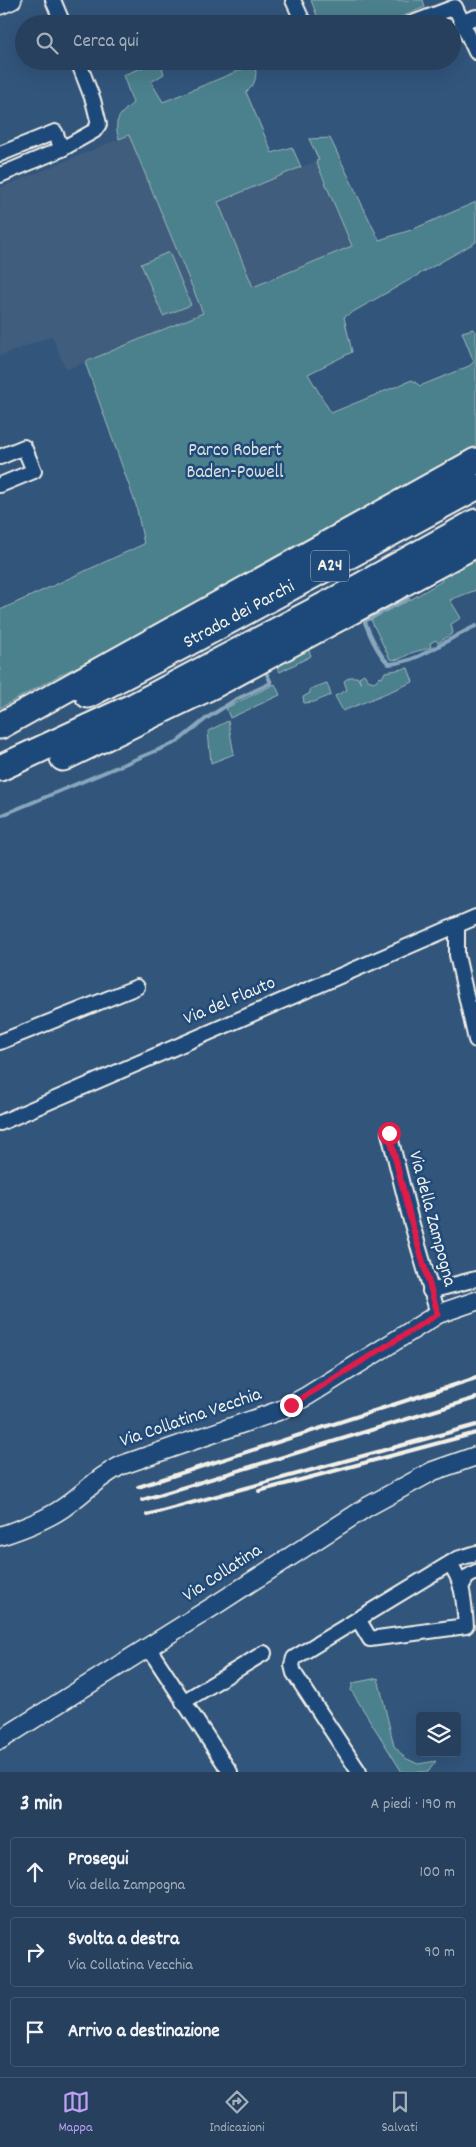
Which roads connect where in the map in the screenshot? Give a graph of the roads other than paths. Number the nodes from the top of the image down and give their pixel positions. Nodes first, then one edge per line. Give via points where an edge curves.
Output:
1 (12, 0) edge
2 (53, 0) edge
3 (293, 0) edge
4 (456, 3) edge
5 (0, 5) edge
6 (59, 15) edge
7 (300, 15) edge
8 (430, 15) edge
9 (460, 15) edge
10 (476, 16) edge
11 (461, 19) edge
12 (462, 22) junction
13 (476, 52) edge
14 (81, 70) edge
15 (62, 149) junction
16 (0, 154) edge
17 (0, 175) edge
18 (0, 457) edge
19 (476, 462) edge
20 (0, 485) edge
21 (476, 487) edge
22 (476, 522) edge
23 (476, 544) edge
24 (0, 726) edge
25 (0, 738) edge
26 (0, 768) edge
27 (0, 780) edge
28 (476, 917) edge
29 (456, 925) junction
30 (137, 987) dead end
31 (476, 1040) edge
32 (0, 1042) edge
33 (0, 1123) edge
34 (389, 1133) dead end
35 (476, 1279) edge
36 (430, 1291) junction
37 (476, 1301) edge
38 (438, 1314) junction
39 (476, 1456) edge
40 (0, 1536) edge
41 (476, 1553) edge
42 (450, 1564) junction
43 (476, 1572) edge
44 (462, 1587) junction
45 (358, 1619) junction
46 (148, 1647) junction
47 (264, 1653) dead end
48 (183, 1702) junction
49 (0, 1740) edge
50 (230, 1772) edge
51 (359, 1772) edge

1 - 5 street
2 - 6 street
3 - 7 street
4 - 8 street
4 - 9 street
10 - 12 street
11 - 12 street
12 - 13 street
14 - 15 street via 99,124 94,131
15 - 16 street via 55,132
15 - 17 street
18 - 20 street via 24,447 34,471
19 - 24 highway
21 - 25 highway, Strada dei Parchi / A24 via 184,645
22 - 26 highway, Strada dei Parchi / A24 via 134,706
23 - 27 highway via 166,710 58,760
28 - 29 street, Via del Flauto
29 - 31 street via 457,955
29 - 33 street, Via del Flauto
30 - 32 street
34 - 36 street, Via della Zampogna
35 - 36 street
36 - 38 street, Via della Zampogna
37 - 38 street, Via Collatina Vecchia
38 - 40 street, Via Collatina Vecchia via 286,1407 122,1465 99,1478 49,1516
39 - 46 street, Via Collatina via 426,1474 367,1507
41 - 42 street
42 - 44 street
42 - 45 street
43 - 44 street via 466,1577
44 - 45 street via 466,1626 370,1639
45 - 51 street via 297,1654 292,1662 294,1673
46 - 48 street
46 - 49 street, Via Collatina
47 - 48 street
48 - 50 street

